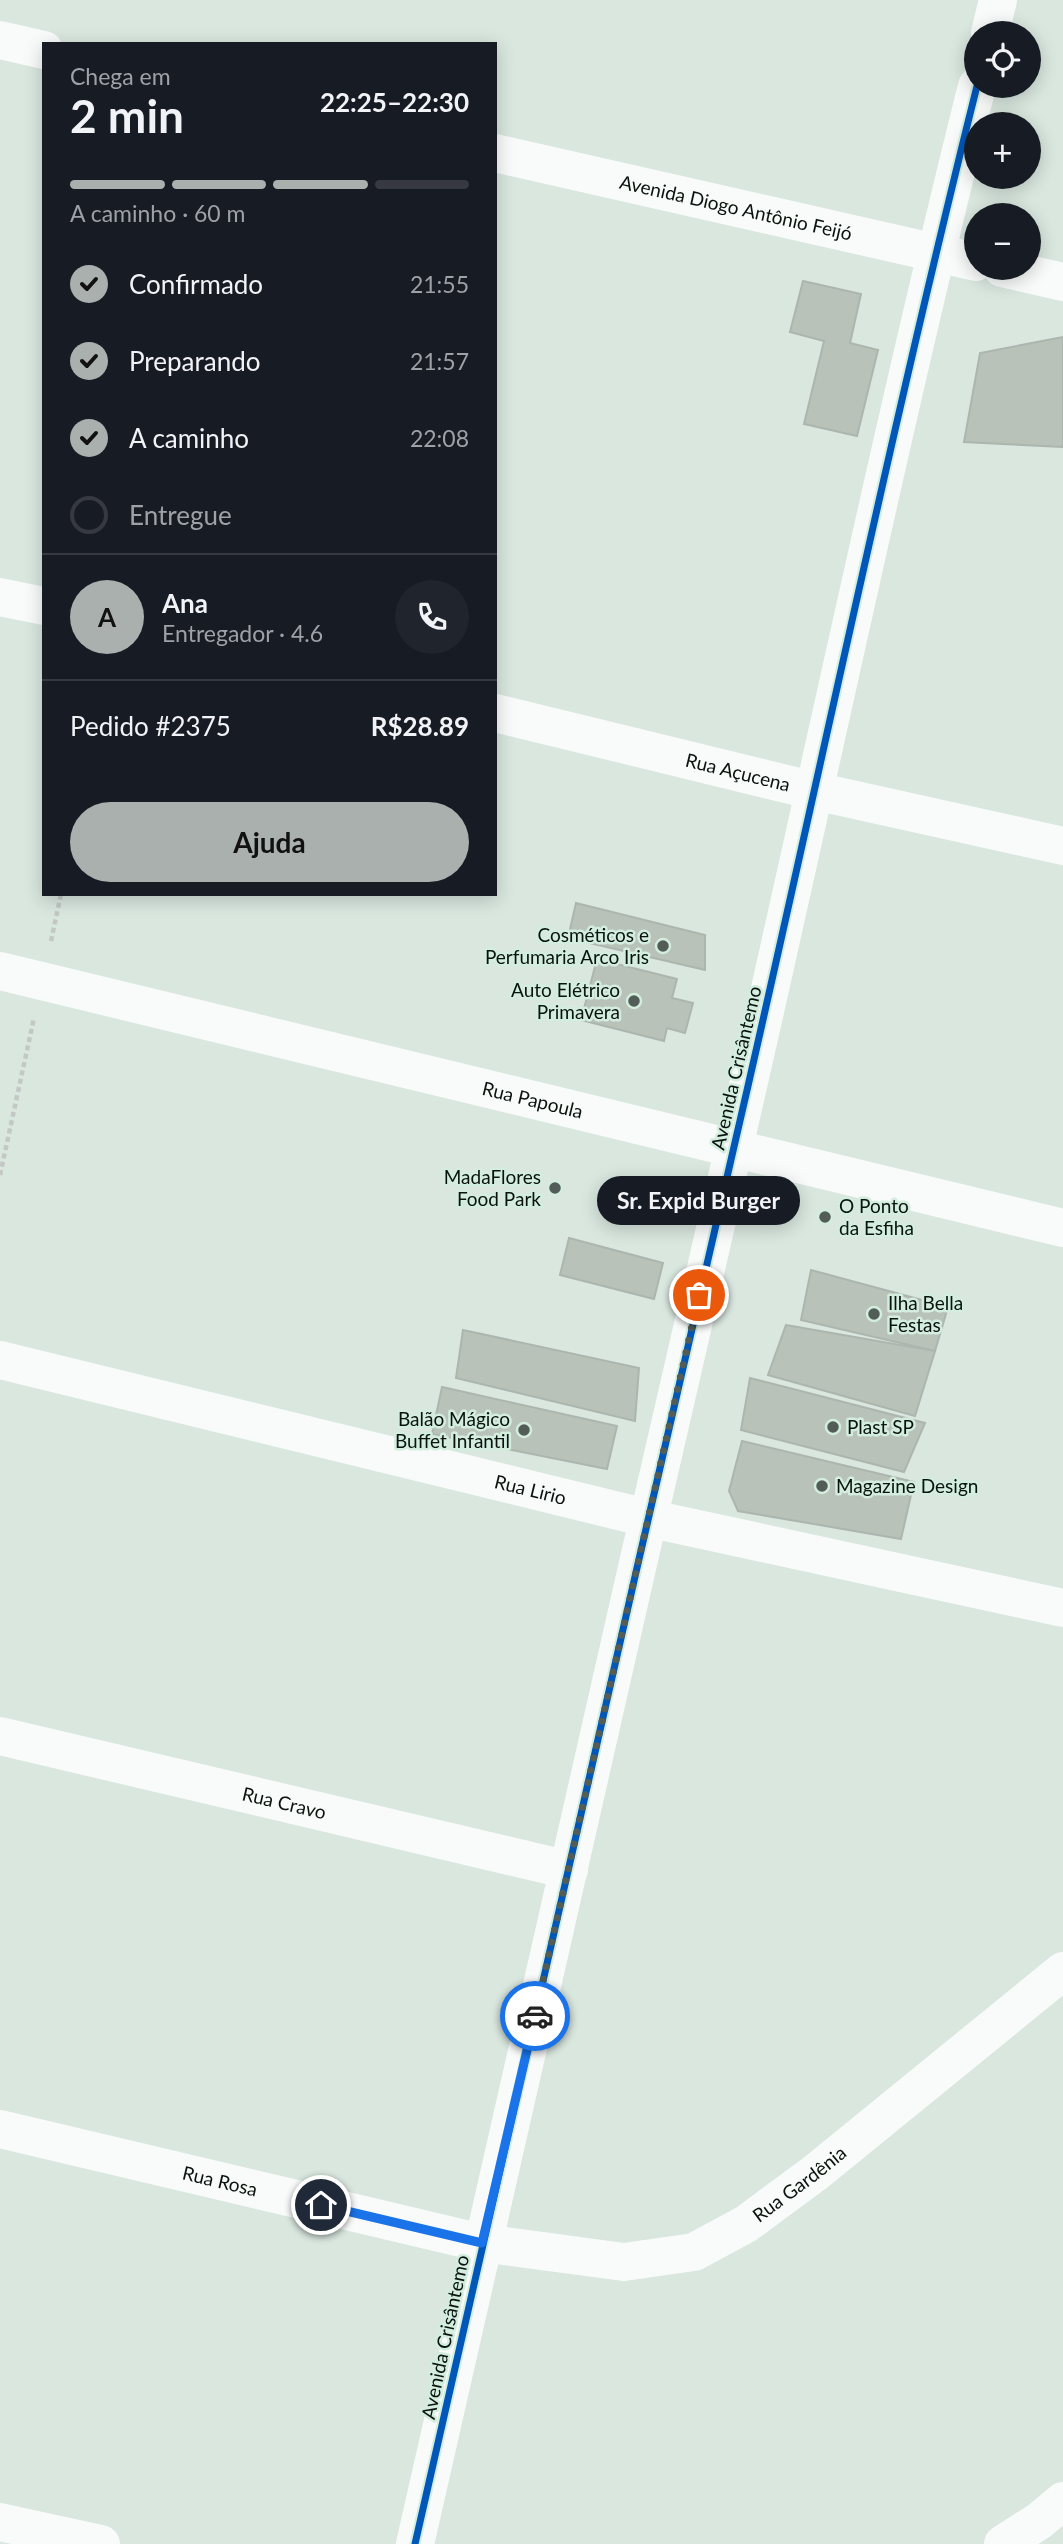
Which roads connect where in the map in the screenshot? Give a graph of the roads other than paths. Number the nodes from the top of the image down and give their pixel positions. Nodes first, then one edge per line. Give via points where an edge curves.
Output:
1 (998, 0) edge
2 (993, 21) edge
3 (0, 40) edge
4 (42, 50) edge
5 (974, 98) edge
6 (497, 153) edge
7 (938, 255) junction
8 (964, 260) edge
9 (1041, 277) edge
10 (1063, 282) edge
11 (0, 597) edge
12 (42, 606) edge
13 (497, 713) edge
14 (815, 791) junction
15 (1063, 846) edge
16 (0, 971) edge
17 (733, 1150) junction
18 (1063, 1228) edge
19 (0, 1360) edge
20 (647, 1518) junction
21 (1063, 1608) edge
22 (0, 1736) edge
23 (569, 1870) junction
24 (1063, 1971) edge
25 (0, 2129) edge
26 (482, 2243) junction
27 (1063, 2501) edge
28 (0, 2522) edge
29 (101, 2544) edge
30 (415, 2544) edge
31 (1003, 2544) edge

1 - 2 street
3 - 4 street
5 - 7 street, Avenida Crisântemo
6 - 7 street, Avenida Diogo Antônio Feijó
7 - 8 street, Avenida Diogo Antônio Feijó
7 - 14 street, Avenida Crisântemo
9 - 10 street
11 - 12 street
13 - 14 street, Rua Açucena
14 - 15 street, Rua Açucena
14 - 17 street, Avenida Crisântemo
16 - 17 street, Rua Papoula
17 - 18 street, Rua Papoula
17 - 20 street, Avenida Crisântemo
19 - 20 street, Rua Lirio
20 - 21 street, Rua Lirio
20 - 23 street, Avenida Crisântemo
22 - 23 street, Rua Cravo
23 - 26 street, Avenida Crisântemo
24 - 26 street, Rua Gardênia via 815,2173 746,2224 694,2252 624,2262
25 - 26 street, Rua Rosa
26 - 30 street, Avenida Crisântemo
27 - 31 street
28 - 29 street

